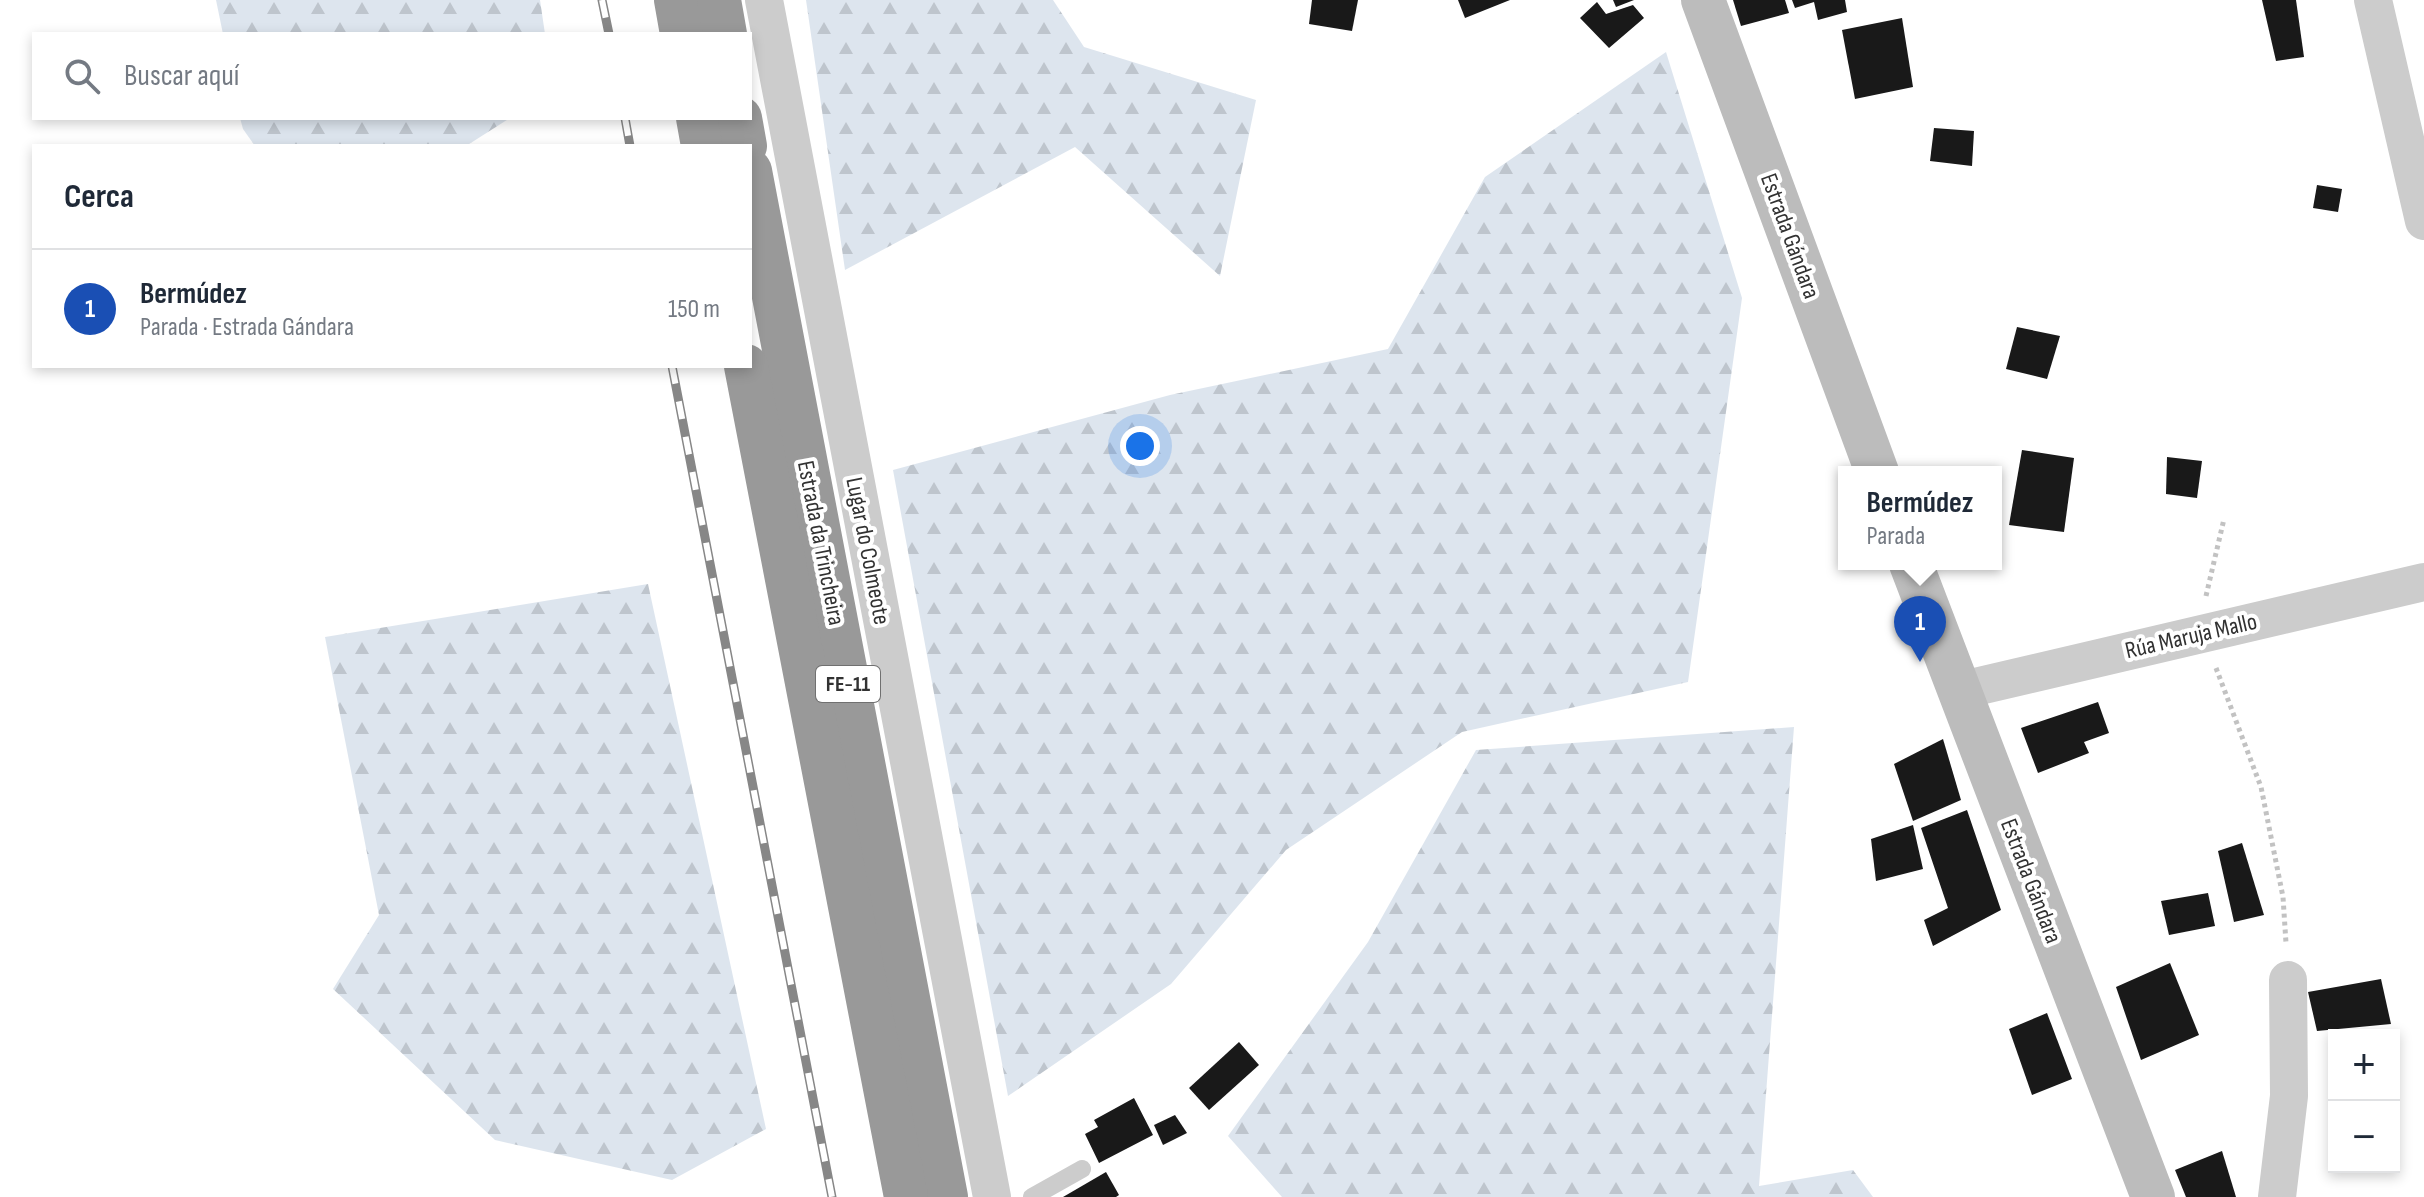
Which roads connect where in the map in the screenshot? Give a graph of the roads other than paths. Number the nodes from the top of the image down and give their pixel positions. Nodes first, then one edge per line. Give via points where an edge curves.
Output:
1 (676, 0) edge
2 (719, 0) edge
3 (764, 0) edge
4 (1703, 0) edge
5 (2373, 0) edge
6 (682, 32) edge
7 (725, 32) edge
8 (698, 120) edge
9 (740, 120) edge
10 (703, 144) edge
11 (745, 144) edge
12 (752, 181) edge
13 (2424, 221) edge
14 (746, 368) edge
15 (1875, 466) edge
16 (1913, 570) edge
17 (2424, 582) edge
18 (1958, 691) junction
19 (2288, 980) road end
20 (1082, 1169) dead end
21 (906, 1197) edge
22 (946, 1197) edge
23 (992, 1197) edge
24 (1032, 1197) edge
25 (2153, 1197) edge
26 (2277, 1197) edge

1 - 6 highway
2 - 7 highway
3 - 23 street, Lugar do Colmeote
4 - 15 street, Estrada Gándara
5 - 13 street
8 - 10 highway
9 - 11 highway
12 - 22 highway, Estrada da Trincheira / FE-11
14 - 21 highway, Estrada da Trincheira / FE-11
16 - 18 street, Estrada Gándara
17 - 18 street, Rúa Maruja Mallo
18 - 25 street, Estrada Gándara
19 - 26 street via 2289,1096
20 - 24 lane

